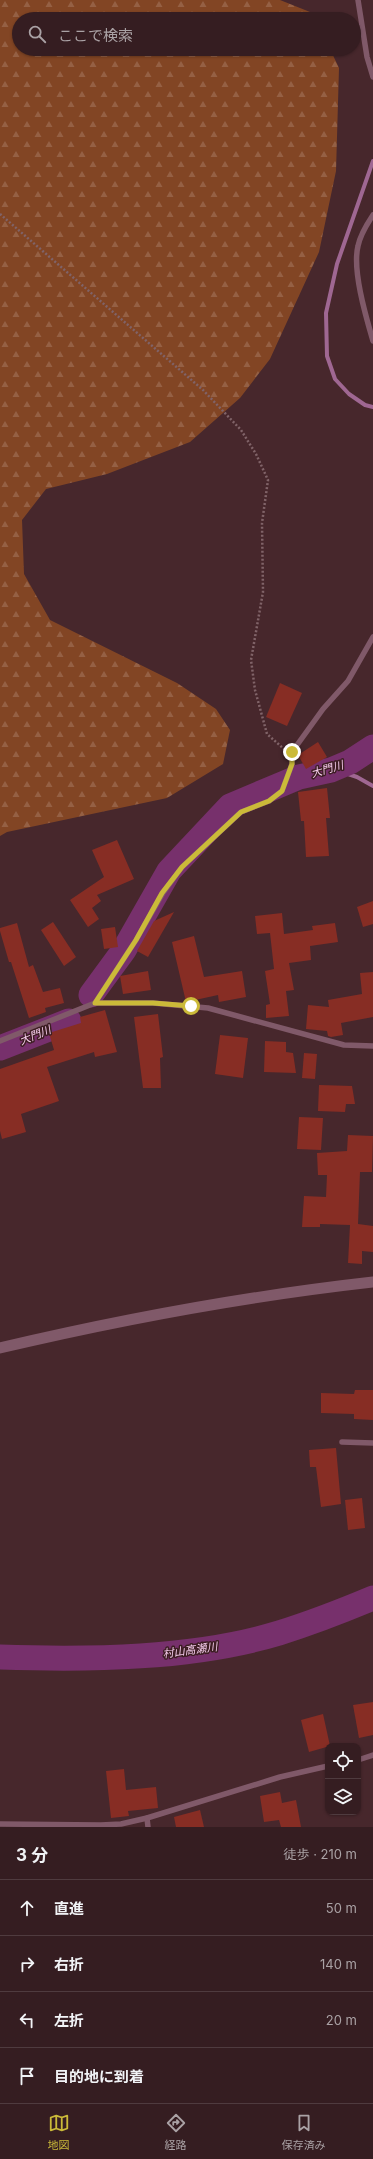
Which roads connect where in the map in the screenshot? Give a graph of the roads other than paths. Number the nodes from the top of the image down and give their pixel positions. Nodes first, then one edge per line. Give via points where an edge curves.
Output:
1 (358, 0) edge
2 (360, 12) edge
3 (361, 19) edge
4 (373, 77) edge
5 (373, 215) edge
6 (373, 341) edge
7 (373, 637) edge
8 (95, 1003) junction
9 (0, 1040) edge
10 (373, 1046) edge
11 (373, 1282) edge
12 (0, 1348) edge
13 (342, 1442) dead end
14 (373, 1443) edge
15 (373, 1755) edge
16 (361, 1759) edge
17 (325, 1767) edge
18 (147, 1818) junction
19 (0, 1824) edge
20 (148, 1827) edge

1 - 2 lane
3 - 4 lane
5 - 6 lane via 358,245 356,258 364,309
7 - 8 lane via 348,681 323,709 292,752 292,764 282,791 269,801 241,812 182,867 162,893 136,940
8 - 9 lane
8 - 10 lane via 153,1003 208,1008 344,1046
11 - 12 street via 307,1289 139,1318
13 - 14 lane
15 - 16 lane
17 - 18 lane via 280,1777
18 - 19 lane via 101,1825
18 - 20 lane

